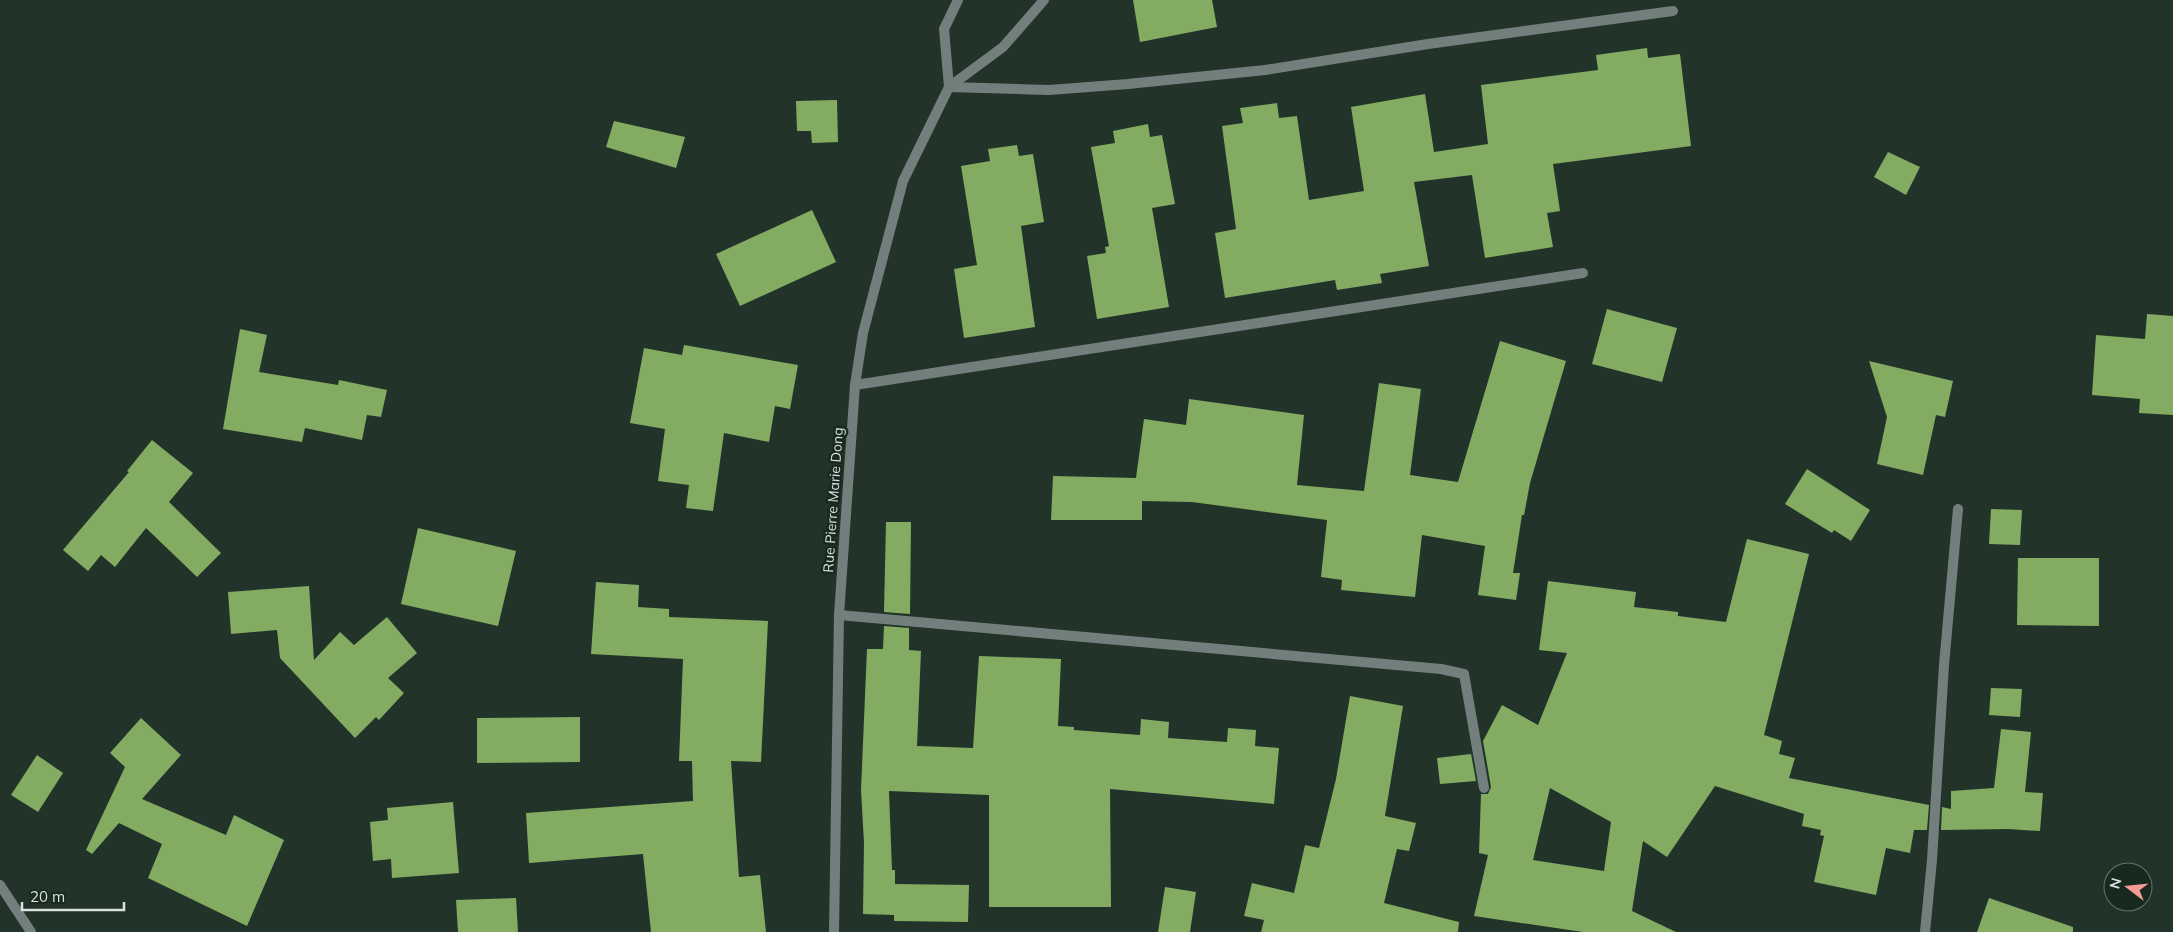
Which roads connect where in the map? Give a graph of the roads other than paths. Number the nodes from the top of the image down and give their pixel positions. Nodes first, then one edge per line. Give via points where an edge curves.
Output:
1 (958, 0) edge
2 (1044, 0) edge
3 (1673, 11) dead end
4 (949, 87) junction
5 (1583, 273) dead end
6 (855, 385) junction
7 (1958, 510) dead end
8 (839, 615) junction
9 (1484, 788) dead end
10 (0, 885) edge
11 (30, 932) edge
12 (834, 932) edge
13 (1925, 932) edge

1 - 4 street via 944,29
2 - 4 street via 1003,47
3 - 4 street via 1265,70 1049,90
4 - 6 street, Rue Pierre Marie Dong via 903,182 863,333
5 - 6 street
6 - 8 street, Rue Pierre Marie Dong
7 - 13 street
8 - 9 street via 1431,668 1464,674
8 - 12 street, Rue Pierre Marie Dong
10 - 11 street

